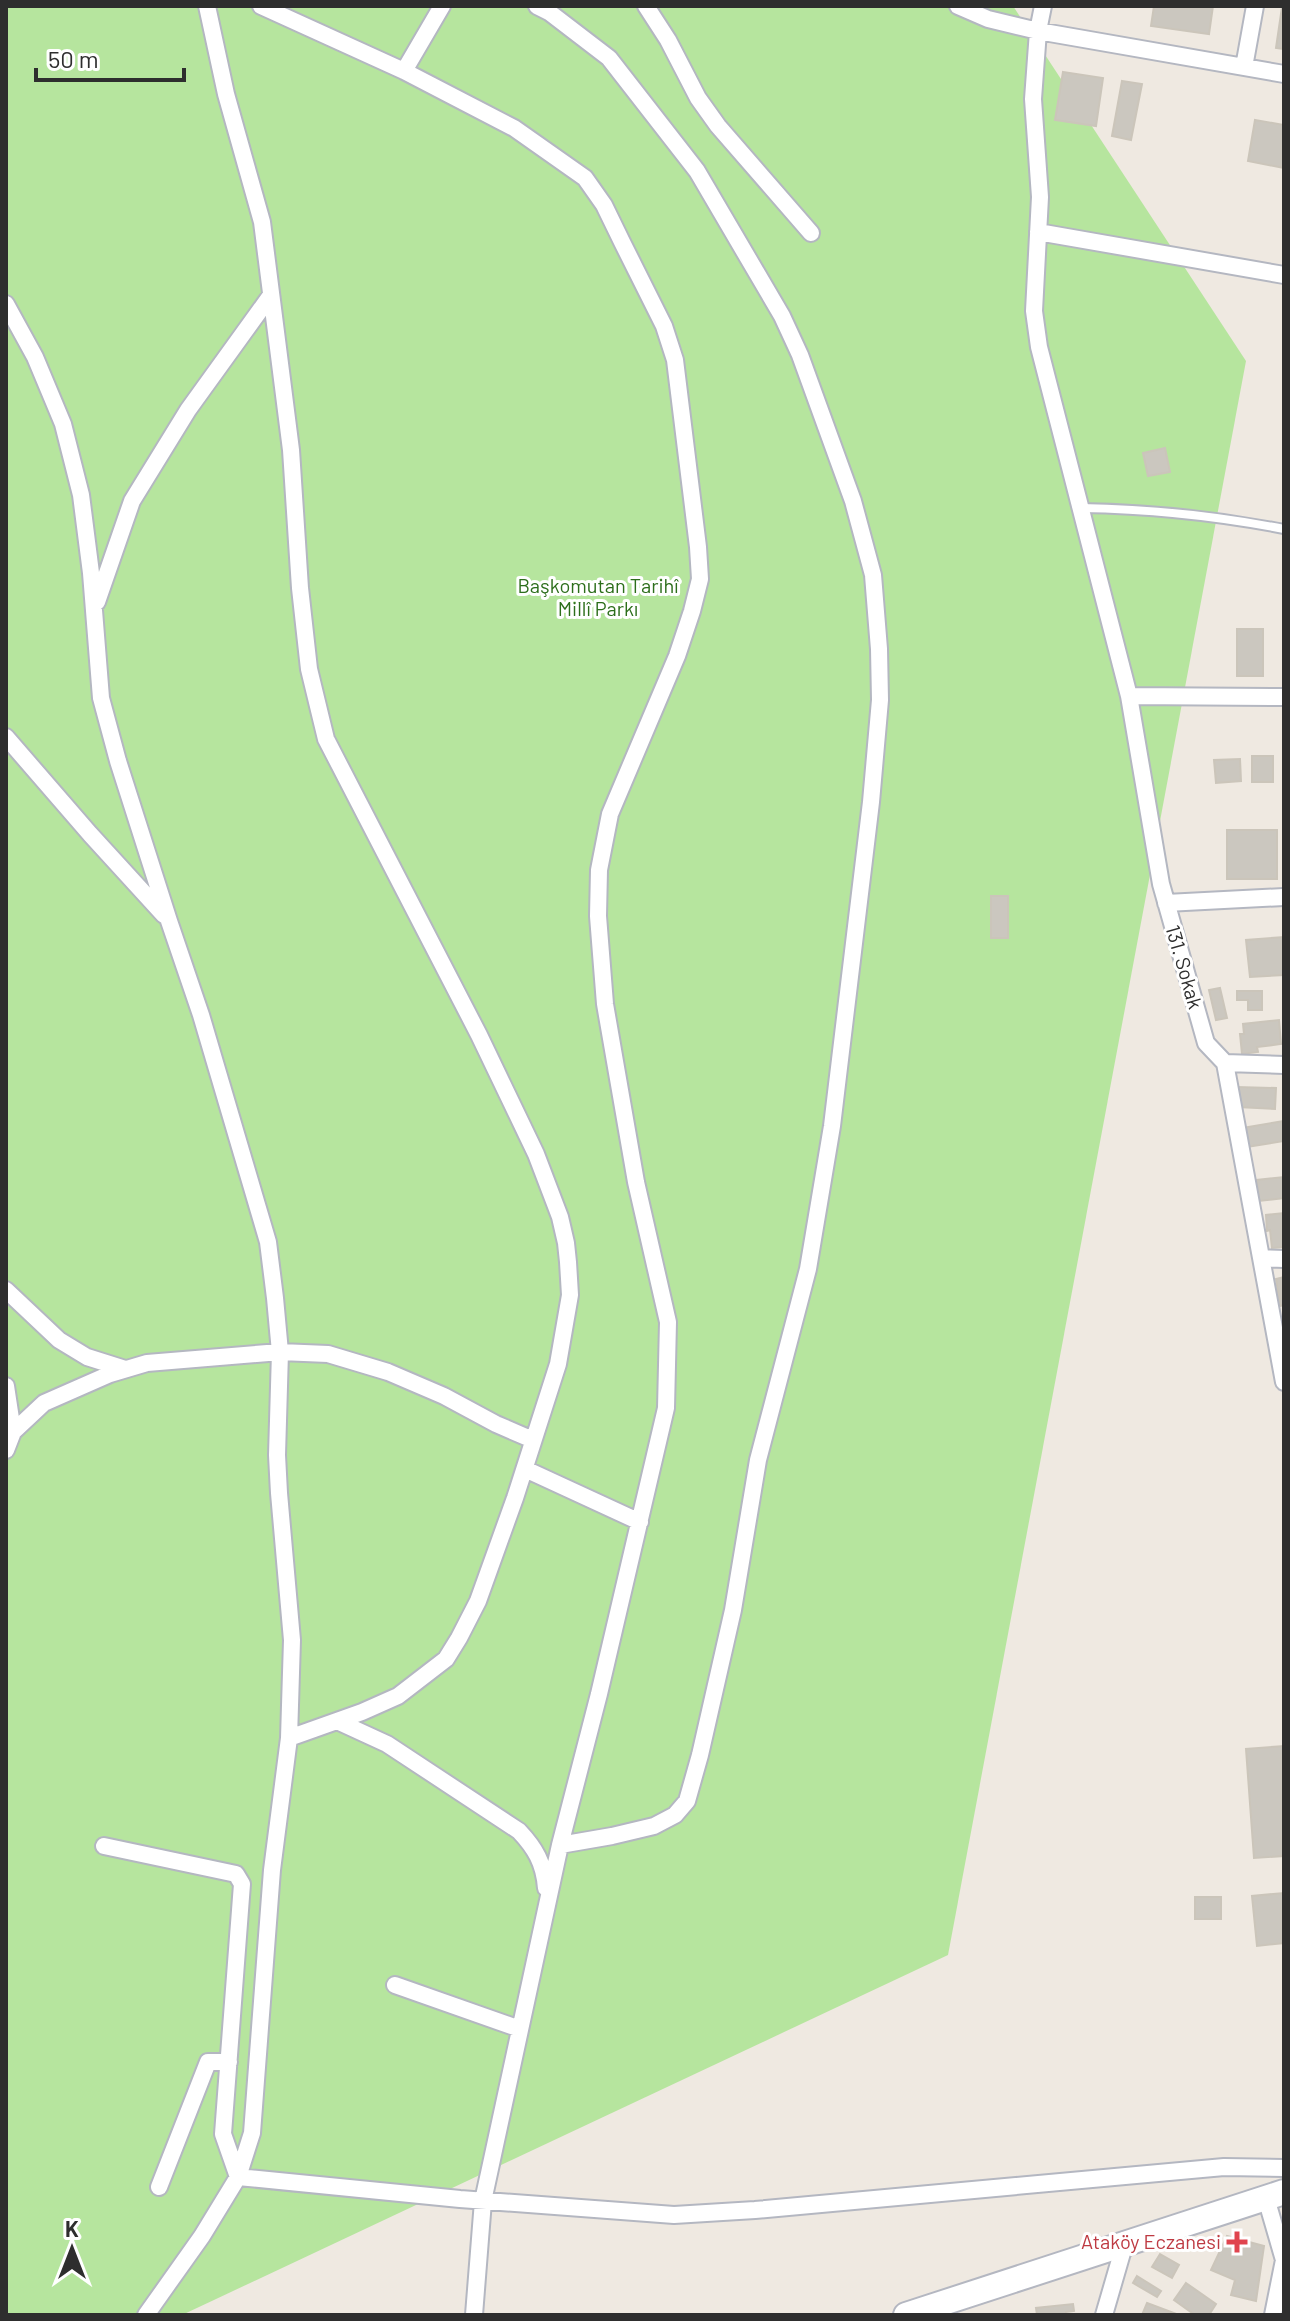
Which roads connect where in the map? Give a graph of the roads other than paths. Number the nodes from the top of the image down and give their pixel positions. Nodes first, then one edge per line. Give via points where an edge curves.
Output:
1 (207, 6) edge
2 (261, 6) edge
3 (442, 6) edge
4 (537, 6) edge
5 (646, 6) edge
6 (958, 6) edge
7 (1043, 6) edge
8 (1255, 6) edge
9 (1038, 31) junction
10 (1244, 67) junction
11 (404, 71) junction
12 (1284, 74) edge
13 (1038, 232) junction
14 (811, 233) dead end
15 (1284, 275) edge
16 (271, 295) junction
17 (6, 304) edge
18 (1080, 508) junction
19 (1284, 529) edge
20 (94, 611) junction
21 (1129, 696) junction
22 (1284, 697) edge
23 (6, 737) edge
24 (1284, 897) edge
25 (1166, 903) junction
26 (169, 921) junction
27 (1225, 1063) junction
28 (1284, 1065) edge
29 (1261, 1258) junction
30 (1284, 1259) edge
31 (6, 1290) edge
32 (280, 1352) junction
33 (126, 1370) junction
34 (1284, 1382) edge
35 (6, 1386) edge
36 (13, 1432) junction
37 (533, 1440) junction
38 (6, 1450) edge
39 (525, 1469) junction
40 (640, 1522) junction
41 (337, 1721) junction
42 (289, 1738) junction
43 (560, 1845) junction
44 (104, 1846) dead end
45 (548, 1902) junction
46 (395, 1985) dead end
47 (520, 2029) junction
48 (229, 2062) junction
49 (1284, 2168) edge
50 (238, 2177) junction
51 (159, 2187) dead end
52 (1275, 2195) edge
53 (483, 2201) junction
54 (1124, 2246) junction
55 (146, 2315) edge
56 (474, 2315) edge
57 (906, 2315) edge
58 (1104, 2315) edge
59 (1273, 2315) edge

1 - 16 street via 262,222
2 - 11 street
3 - 11 street
4 - 43 street via 609,58 697,171 782,316 853,501 873,575 880,675 871,802 832,1126 808,1269 758,1460 733,1610 700,1755 687,1801 675,1815 654,1826
5 - 14 street via 718,126
6 - 9 street
7 - 9 street, 131. Sokak
8 - 10 street
9 - 10 street
9 - 13 street, 131. Sokak via 1033,99
10 - 12 street
11 - 40 street via 514,128 585,178 604,205 664,326 675,360 700,579 677,656 610,814 599,870 605,1004 636,1182 668,1322 666,1408
13 - 15 street
13 - 18 street, 131. Sokak via 1034,311 1039,347
16 - 20 street via 188,410 132,501
16 - 37 street via 291,450 309,669 326,739 530,1141 566,1243 570,1295 558,1364
17 - 20 street via 63,424 81,495
18 - 19 lane via 1163,512
18 - 21 street, 131. Sokak
20 - 26 street via 101,698
21 - 22 street
21 - 25 street, 131. Sokak
23 - 26 street
24 - 25 street
25 - 27 street, 131. Sokak via 1206,1043
26 - 32 street via 268,1242
27 - 28 street
27 - 29 street, 131. Sokak
29 - 30 street
29 - 34 street, 131. Sokak
31 - 33 street via 59,1340 87,1357
32 - 33 street via 147,1363
32 - 37 street via 328,1354 388,1372
32 - 42 street via 277,1455 292,1640
33 - 36 street via 44,1403
35 - 36 street
36 - 38 street
37 - 39 street
39 - 40 street
39 - 41 street via 478,1601 446,1659 398,1696
40 - 43 street
41 - 42 street
41 - 45 street via 387,1744 519,1831 536,1849
42 - 50 street via 272,1870 252,2133
43 - 45 street
44 - 48 street via 236,1874 242,1884
45 - 47 street
46 - 47 street
47 - 53 street
48 - 50 street via 223,2134
48 - 51 street via 208,2062
49 - 53 street via 1224,2167 674,2215
50 - 53 street
50 - 55 street
52 - 54 main road
52 - 59 street via 1284,2260
53 - 56 street
54 - 57 main road
54 - 58 street

